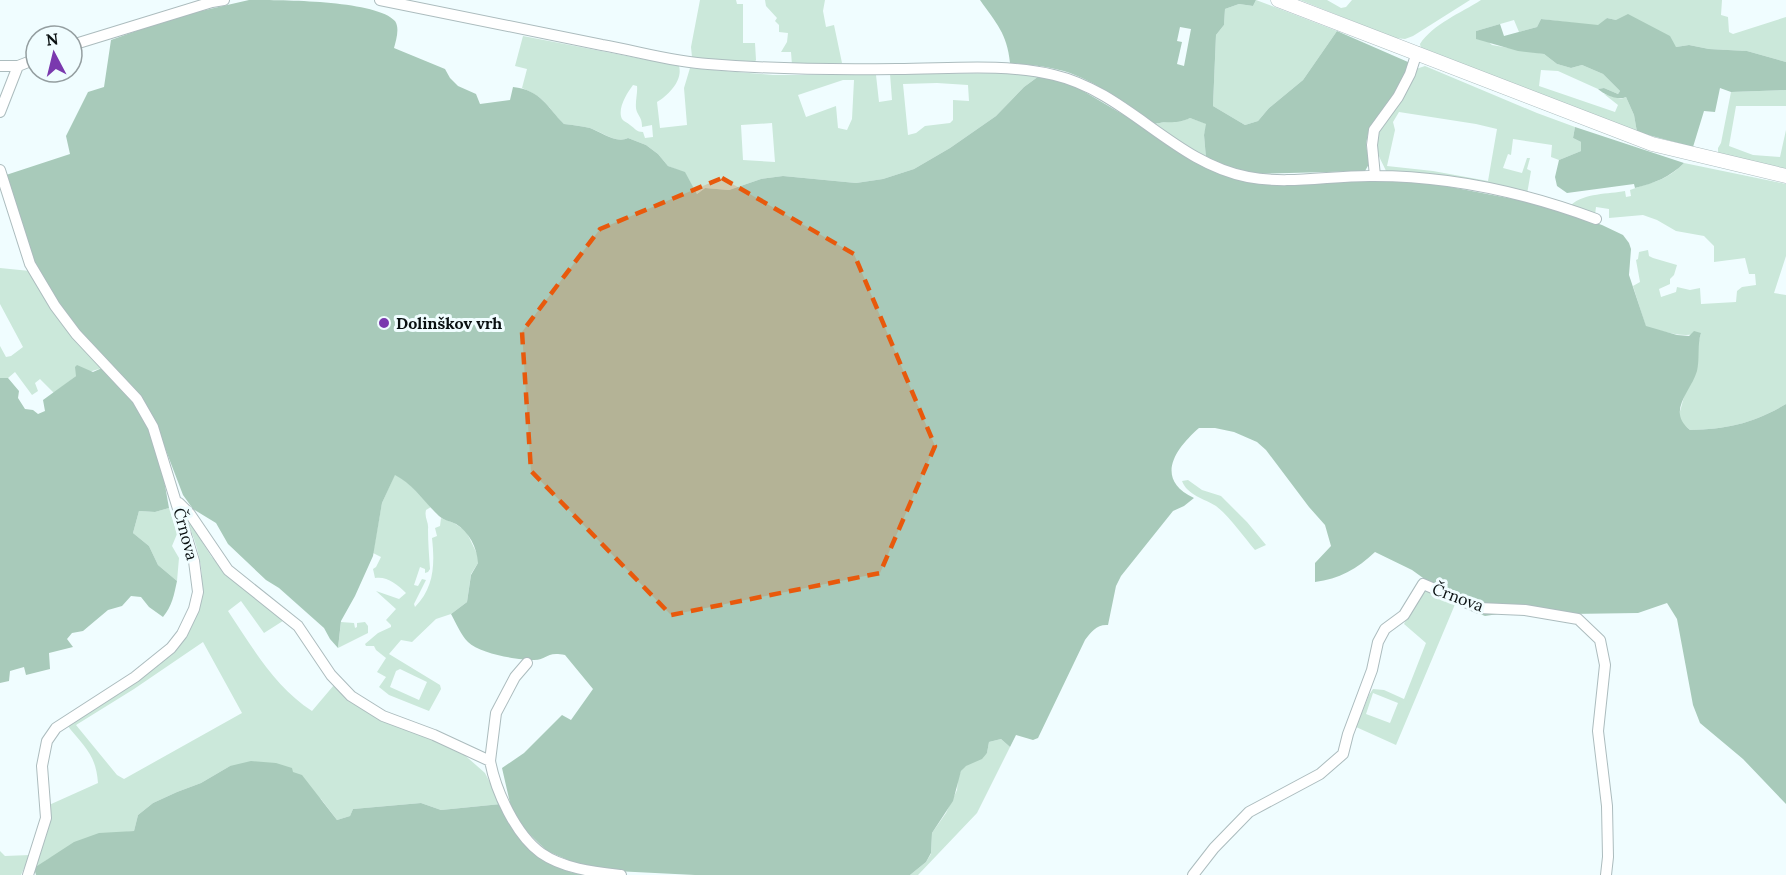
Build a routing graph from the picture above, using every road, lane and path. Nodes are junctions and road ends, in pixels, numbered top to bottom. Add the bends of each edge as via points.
1 (224, 0) edge
2 (380, 0) edge
3 (1278, 0) edge
4 (84, 41) edge
5 (1417, 52) junction
6 (24, 64) edge
7 (0, 66) edge
8 (18, 66) junction
9 (0, 112) edge
10 (0, 170) edge
11 (1375, 176) junction
12 (1786, 176) edge
13 (1596, 219) dead end
14 (177, 501) junction
15 (527, 663) dead end
16 (490, 761) junction
17 (28, 875) edge
18 (621, 875) edge
19 (1193, 875) edge
20 (1606, 875) edge

1 - 4 street
2 - 11 street via 704,64 893,69 992,67 1054,75 1083,85 1125,108 1163,137 1229,172 1251,178 1285,179
3 - 5 main road
5 - 11 street via 1398,97 1374,130
5 - 12 main road via 1652,144
6 - 8 street
7 - 8 street
8 - 9 street
10 - 14 street, Črnova via 30,264 76,334 143,408
11 - 13 street via 1456,183 1550,202
14 - 16 street via 228,570 298,626 351,696 384,716
14 - 17 street, Črnova via 194,561 198,592 194,609 171,648 135,677 56,728 47,741 42,766 46,818
15 - 16 street via 496,713
16 - 18 street via 511,818 541,853 564,864
19 - 20 street, Črnova via 1250,812 1320,774 1343,754 1378,642 1385,629 1404,615 1423,584 1479,608 1525,610 1578,620 1600,640 1605,665 1598,730 1607,806

